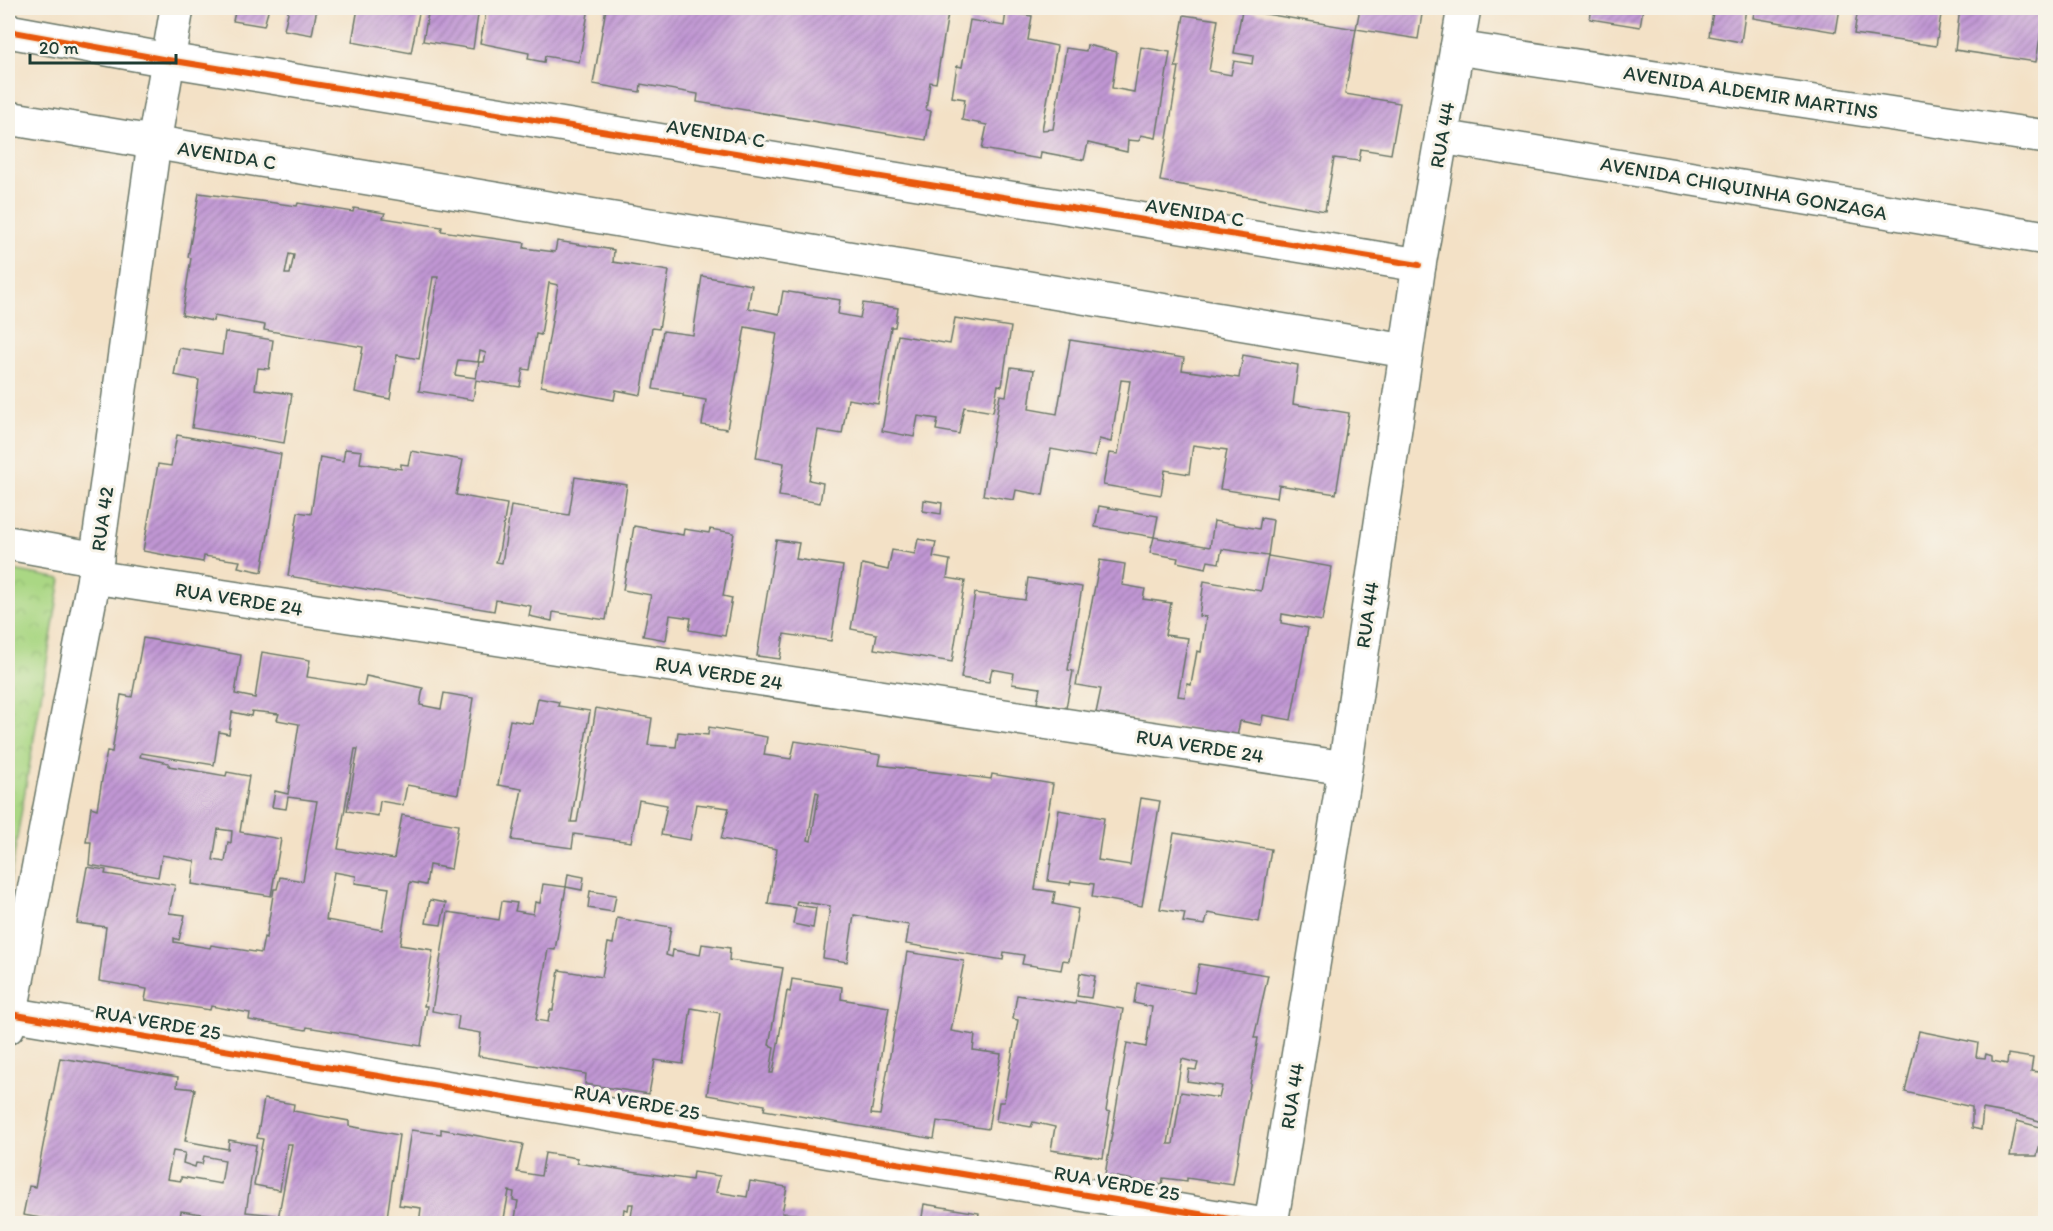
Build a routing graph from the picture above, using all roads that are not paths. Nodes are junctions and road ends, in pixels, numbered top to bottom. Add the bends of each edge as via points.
1 (177, 8) edge
2 (1464, 8) edge
3 (8, 31) edge
4 (1457, 48) junction
5 (168, 60) junction
6 (8, 118) edge
7 (1442, 137) junction
8 (2046, 137) edge
9 (154, 143) junction
10 (2046, 238) edge
11 (1419, 265) junction
12 (1406, 351) junction
13 (8, 543) edge
14 (95, 568) junction
15 (1345, 768) junction
16 (9, 1020) edge
17 (1259, 1224) edge
18 (1271, 1224) edge

1 - 5 street, RUA 42
2 - 4 street, RUA 44
3 - 5 street, AVENIDA C
4 - 7 street, RUA 44
4 - 8 street, AVENIDA ALDEMIR MARTINS
5 - 9 street, RUA 42
5 - 11 street, AVENIDA C
6 - 9 street, AVENIDA C
7 - 10 street, AVENIDA CHIQUINHA GONZAGA
7 - 11 street, RUA 44
9 - 12 street, AVENIDA C
9 - 14 street, RUA 42
11 - 12 street, RUA 44
12 - 15 street, RUA 44
13 - 14 street, RUA VERDE 24
14 - 15 street, RUA VERDE 24
14 - 16 street, RUA 42
15 - 18 street, RUA 44
16 - 17 street, RUA VERDE 25

